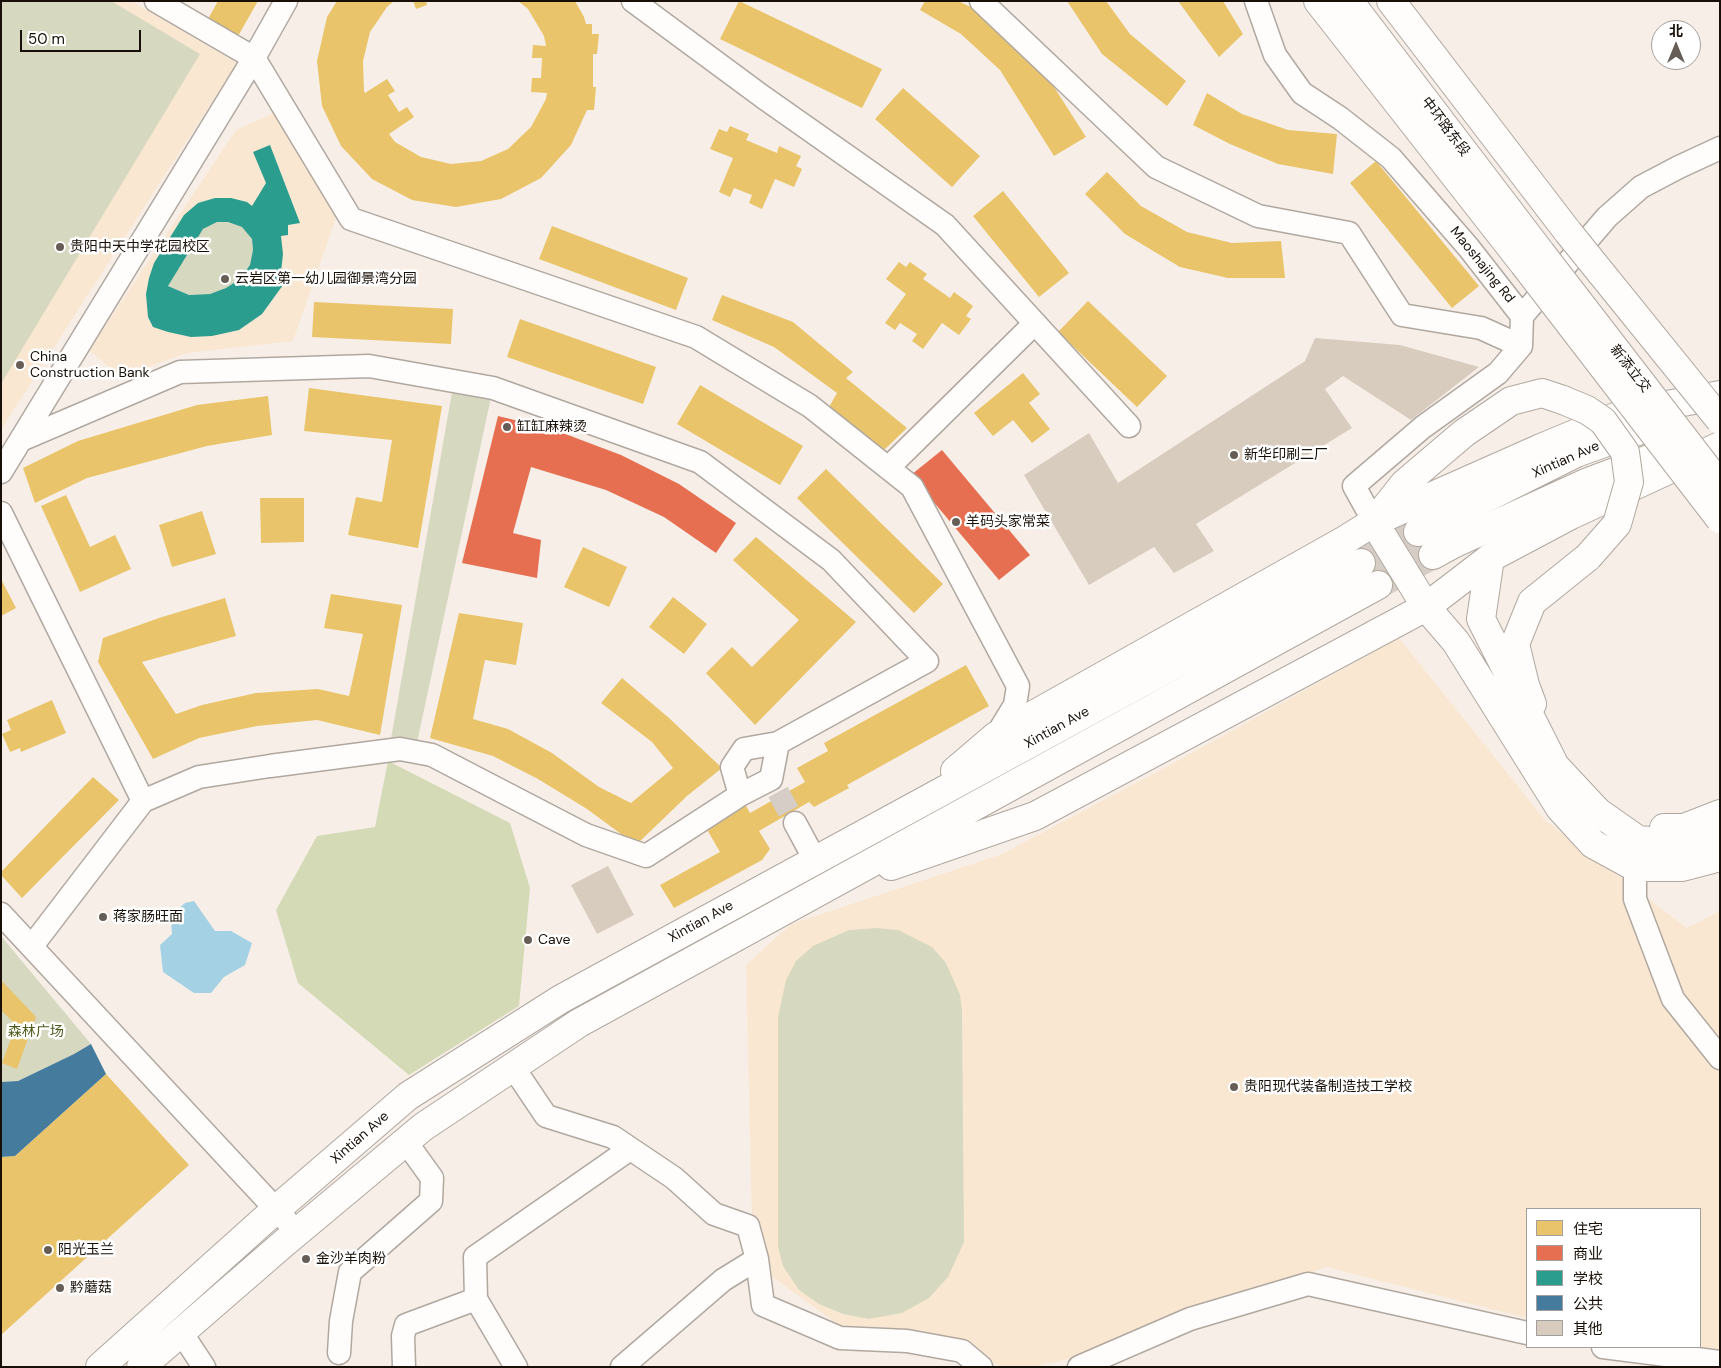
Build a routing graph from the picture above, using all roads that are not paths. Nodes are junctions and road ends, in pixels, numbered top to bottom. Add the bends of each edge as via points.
1 (156, 1) edge
2 (286, 1) edge
3 (633, 1) edge
4 (981, 1) edge
5 (1256, 1) edge
6 (1318, 1) edge
7 (1349, 1) edge
8 (1391, 1) edge
9 (254, 58) junction
10 (1720, 148) edge
11 (1533, 258) junction
12 (1522, 316) junction
13 (1035, 323) junction
14 (1520, 346) junction
15 (1720, 395) edge
16 (1720, 404) edge
17 (1720, 420) edge
18 (1129, 426) dead end
19 (1720, 435) edge
20 (21, 440) junction
21 (1720, 446) edge
22 (888, 468) junction
23 (1, 472) edge
24 (1720, 485) edge
25 (1, 513) edge
26 (1720, 519) edge
27 (1374, 522) junction
28 (1418, 532) tunnel mouth
29 (1433, 555) tunnel mouth
30 (1490, 558) junction
31 (1361, 563) tunnel mouth
32 (1378, 585) tunnel mouth
33 (1426, 606) junction
34 (996, 736) junction
35 (778, 743) junction
36 (1555, 766) junction
37 (740, 795) junction
38 (143, 801) junction
39 (914, 806) junction
40 (1720, 814) edge
41 (794, 823) tunnel mouth
42 (1622, 829) junction
43 (1720, 837) edge
44 (1720, 857) edge
45 (814, 860) junction
46 (1635, 868) junction
47 (1720, 875) edge
48 (817, 892) junction
49 (1, 914) edge
50 (32, 946) junction
51 (1720, 1058) edge
52 (513, 1067) junction
53 (406, 1142) junction
54 (630, 1149) junction
55 (276, 1210) junction
56 (297, 1232) junction
57 (757, 1259) junction
58 (476, 1299) junction
59 (181, 1332) junction
60 (1526, 1333) edge
61 (1612, 1348) edge
62 (339, 1353) dead end
63 (1720, 1362) edge
64 (100, 1367) edge
65 (141, 1367) edge
66 (204, 1367) edge
67 (404, 1367) edge
68 (516, 1367) edge
69 (622, 1367) edge
70 (981, 1367) edge
71 (1080, 1367) edge

1 - 9 street
2 - 9 street
3 - 13 street via 945,225
4 - 14 street via 1156,167 1258,216 1349,233 1402,315 1481,328
5 - 12 street, Maoshajing Rd via 1275,55 1302,94 1340,118 1391,158 1469,248
6 - 11 main road
7 - 11 main road, 中环路东段
8 - 17 main road, bridge via 1568,232
9 - 20 street
9 - 22 street via 350,219 696,337 810,406
10 - 12 street via 1641,187 1607,217
11 - 24 main road, 新添立交, bridge
11 - 26 main road, bridge
12 - 14 street, Maoshajing Rd
13 - 18 street
13 - 22 street
14 - 27 street via 1498,373 1423,427 1354,486
15 - 27 main road via 1625,413
16 - 28 main road, Xintian Ave via 1663,421 1576,454
19 - 29 main road via 1588,482
20 - 23 street
20 - 35 street via 180,372 368,366 493,388 700,462 831,560 927,661
21 - 30 main road via 1571,515
22 - 34 street via 912,487 1018,686 1015,705
25 - 38 street
27 - 33 main road
27 - 34 main road
27 - 36 main road, bridge via 1404,484 1464,433 1511,401 1542,393 1587,410 1603,421 1625,452 1629,482 1618,524 1588,557 1532,602 1516,644 1525,686
30 - 33 main road
30 - 36 main road via 1481,619
31 - 39 main road, Xintian Ave
32 - 48 main road, Xintian Ave
33 - 46 main road via 1456,642 1560,808 1593,844
33 - 48 main road via 1035,816
34 - 39 main road
35 - 37 street via 774,786
35 - 37 street via 744,749 732,767
36 - 42 main road via 1598,812
37 - 38 street via 646,856 586,834 432,754 400,749 199,777
38 - 50 street
39 - 45 main road, Xintian Ave
40 - 42 main road via 1684,828
41 - 45 street
42 - 43 main road via 1638,840 1687,844
44 - 46 main road via 1682,868
45 - 55 main road, Xintian Ave via 561,999 408,1096
46 - 47 main road via 1692,880
46 - 51 street via 1635,899 1673,999
48 - 52 main road, Xintian Ave via 579,1023
49 - 50 street
50 - 55 street
52 - 53 main road, Xintian Ave via 423,1127
52 - 54 street via 546,1116 613,1137
53 - 56 main road, Xintian Ave
53 - 62 street via 432,1178 431,1201 350,1272
54 - 57 street via 674,1178 714,1214 748,1226
54 - 58 street via 475,1257
55 - 56 street
55 - 64 main road, Xintian Ave
56 - 59 main road, Xintian Ave
57 - 69 street via 723,1280
57 - 70 street via 763,1305 840,1338 907,1341 962,1351
58 - 67 street via 406,1325
58 - 68 street
59 - 65 main road, Xintian Ave
59 - 66 street
60 - 71 street via 1308,1284 1190,1319
61 - 63 street

